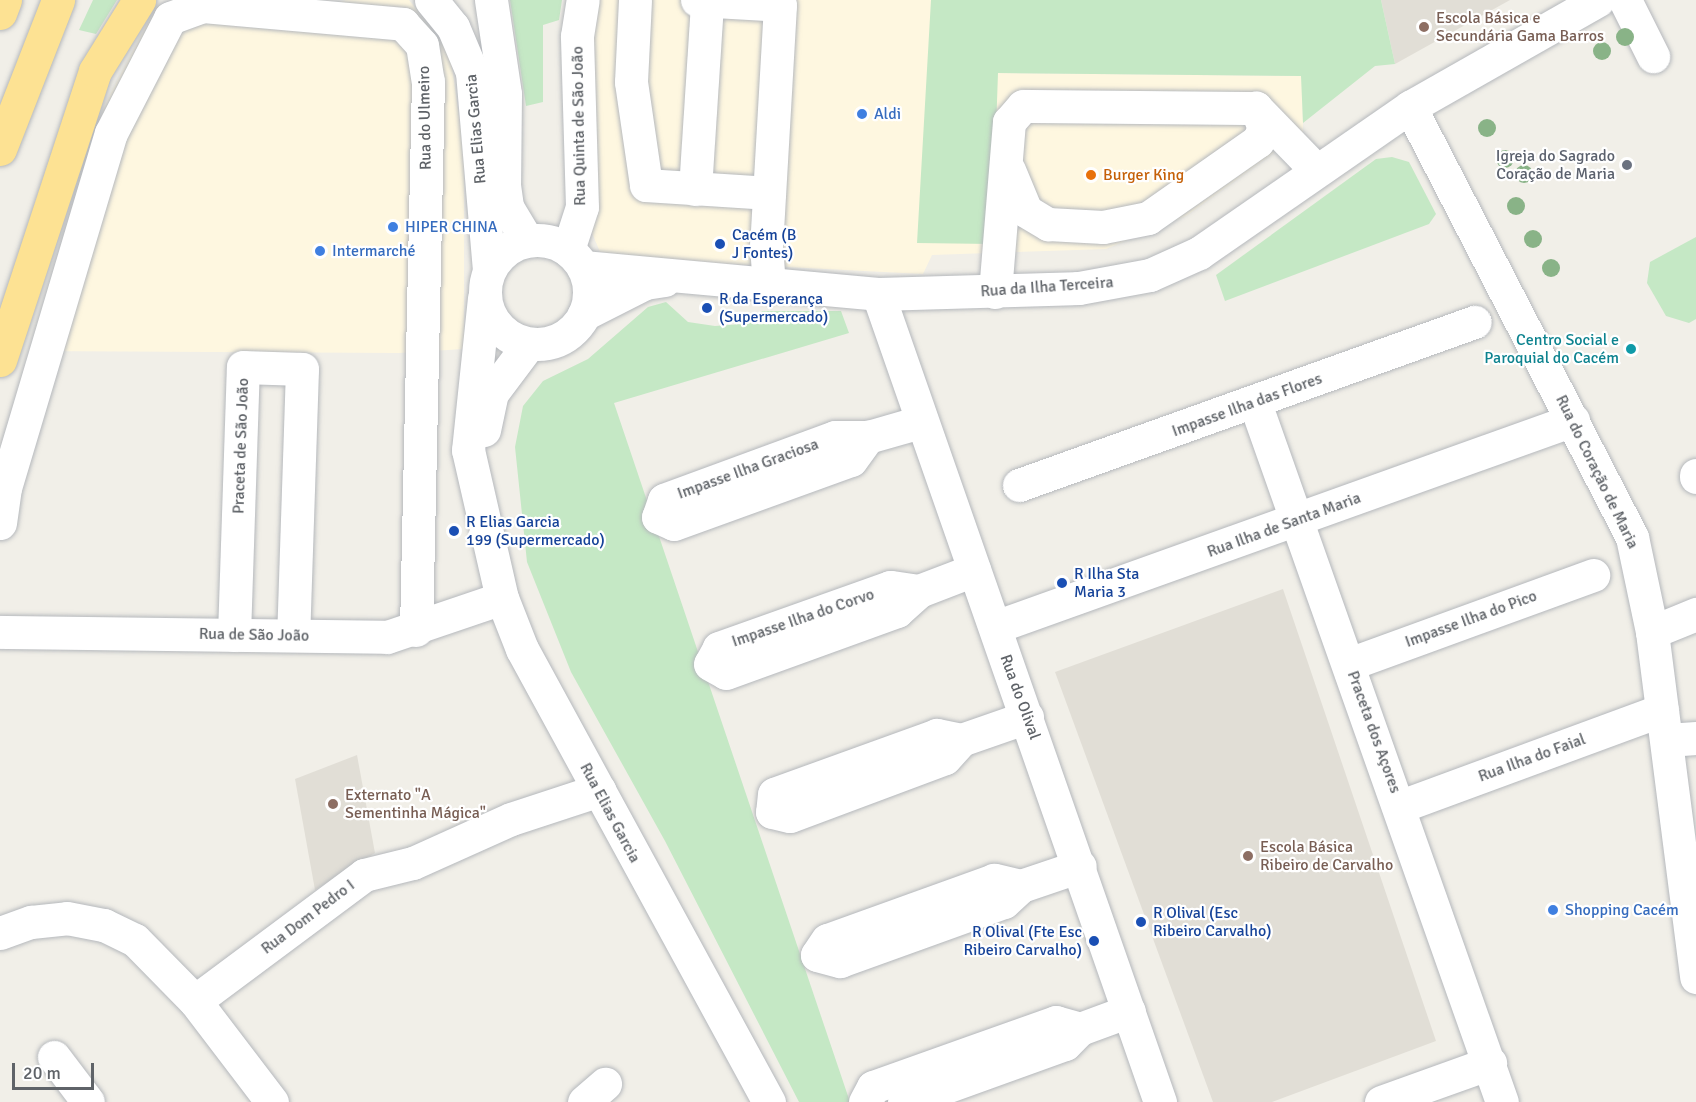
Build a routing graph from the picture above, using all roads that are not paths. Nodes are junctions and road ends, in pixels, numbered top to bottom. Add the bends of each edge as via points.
1 (5, 0) edge
2 (58, 0) edge
3 (139, 0) edge
4 (430, 0) edge
5 (491, 0) edge
6 (583, 0) edge
7 (635, 0) edge
8 (697, 0) edge
9 (1598, 0) edge
10 (1625, 0) edge
11 (707, 1) edge
12 (0, 13) edge
13 (1653, 56) dead end
14 (1410, 107) junction
15 (1256, 108) junction
16 (0, 149) edge
17 (1007, 162) junction
18 (1316, 170) junction
19 (694, 189) junction
20 (769, 193) junction
21 (527, 240) junction
22 (575, 258) junction
23 (670, 279) junction
24 (486, 284) junction
25 (769, 286) junction
26 (994, 292) junction
27 (878, 294) junction
28 (584, 314) junction
29 (1475, 322) dead end
30 (528, 345) junction
31 (0, 360) edge
32 (1255, 403) junction
33 (1573, 420) junction
34 (920, 422) junction
35 (868, 438) junction
36 (1019, 485) dead end
37 (482, 512) junction
38 (1298, 521) junction
39 (0, 523) edge
40 (974, 570) junction
41 (1593, 575) dead end
42 (919, 591) junction
43 (502, 598) junction
44 (1696, 614) edge
45 (995, 627) junction
46 (416, 630) junction
47 (0, 632) edge
48 (1652, 632) junction
49 (234, 635) junction
50 (293, 635) junction
51 (1349, 664) junction
52 (1027, 717) junction
53 (1675, 730) edge
54 (961, 740) junction
55 (599, 790) junction
56 (1401, 806) junction
57 (1080, 866) junction
58 (1021, 886) junction
59 (16, 919) edge
60 (0, 933) edge
61 (1696, 977) edge
62 (195, 1001) junction
63 (1129, 1011) junction
64 (1080, 1029) junction
65 (54, 1057) dead end
66 (1490, 1063) junction
67 (88, 1102) edge
68 (272, 1102) edge
69 (769, 1102) edge
70 (865, 1102) edge
71 (904, 1102) edge
72 (1160, 1102) edge
73 (1381, 1102) edge
74 (1502, 1102) edge

1 - 12 highway
2 - 16 highway
3 - 31 highway via 95,71
4 - 24 street, Rua Elias Garcia via 453,27 472,72
5 - 21 street, Rua Elias Garcia via 506,94 507,207
6 - 22 street, Rua Quinta de São João via 577,36 582,207
7 - 19 street via 630,82 646,185
8 - 11 street
9 - 14 street, Rua da Ilha Terceira
10 - 13 street
11 - 19 street
11 - 20 street via 780,6
14 - 18 street, Rua da Ilha Terceira
14 - 33 street, Rua do Coração de Maria
15 - 17 street via 1023,106 1009,122
15 - 17 street via 1264,128 1258,141 1148,218 1103,227 1037,219 1014,190
15 - 18 street
17 - 26 street
18 - 26 street, Rua da Ilha Terceira via 1166,271 1079,288
19 - 20 street
20 - 25 street
21 - 22 street
21 - 24 street via 511,246
22 - 23 street, Rua da Ilha Terceira
22 - 28 street via 589,292
23 - 25 street, Rua da Ilha Terceira
23 - 28 street, Rua da Ilha Terceira via 645,283
24 - 30 street via 499,328
24 - 37 street, Rua Elias Garcia via 468,450
25 - 27 street, Rua da Ilha Terceira
26 - 27 street, Rua da Ilha Terceira
27 - 34 street, Rua do Olival
28 - 30 street via 562,339
29 - 32 street, Impasse Ilha das Flores
30 - 37 street, Rua Elias Garcia via 492,393 481,442
32 - 36 street, Impasse Ilha das Flores
32 - 38 street, Praceta dos Açores
33 - 38 street, Rua Ilha de Santa Maria
33 - 48 street, Rua do Coração de Maria via 1632,537
34 - 35 street, Impasse Ilha Graciosa
34 - 40 street, Rua do Olival
35 - 35 street, Impasse Ilha Graciosa via 851,460 674,524 658,517 664,500 835,437
37 - 43 street, Rua Elias Garcia
38 - 45 street, Rua Ilha de Santa Maria
38 - 51 street, Praceta dos Açores
39 - 46 street, Rua do Ulmeiro via 5,488 111,133 170,18 202,6 403,24 422,45 428,81
40 - 42 street, Impasse Ilha do Corvo
40 - 45 street, Rua do Olival
41 - 51 street, Impasse Ilha do Pico
42 - 42 street, Impasse Ilha do Corvo via 897,611 726,673 710,664 719,648 880,591
43 - 46 street, Rua de São João
43 - 55 street, Rua Elias Garcia via 522,649
44 - 48 street
45 - 52 street, Rua do Olival
46 - 50 street, Rua de São João via 387,637
47 - 49 street, Rua de São João
48 - 53 street, Rua do Coração de Maria
49 - 50 street, Rua de São João
49 - 50 street, Praceta de São João via 243,367 302,369
51 - 56 street, Praceta dos Açores
52 - 54 street
52 - 57 street, Rua do Olival
53 - 56 street, Rua Ilha do Faial
53 - 61 street, Rua do Coração de Maria
54 - 54 street via 945,758 790,816 772,812 774,794 937,735
55 - 62 street, Rua Dom Pedro I via 511,819 413,863 364,875
55 - 69 street, Rua Elias Garcia
56 - 66 street, Praceta dos Açores
57 - 58 street
57 - 63 street, Rua do Olival
58 - 58 street via 1004,902 840,961 817,956 826,940 994,880
59 - 60 street
59 - 62 street via 67,918 104,925 135,940
62 - 68 street
63 - 64 street
63 - 72 street, Rua do Olival
64 - 70 street via 1056,1022 873,1087
64 - 71 street via 1065,1044
65 - 67 street
66 - 73 street
66 - 74 street, Praceta dos Açores

